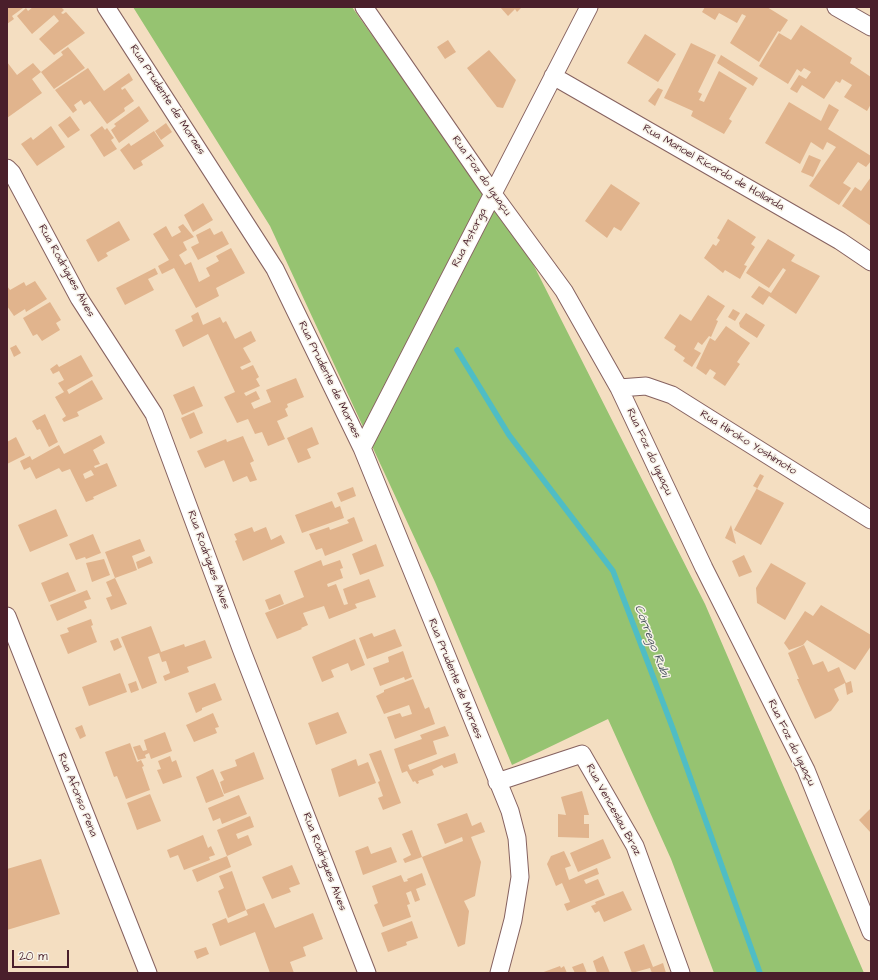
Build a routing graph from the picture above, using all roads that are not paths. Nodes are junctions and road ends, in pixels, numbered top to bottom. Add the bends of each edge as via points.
1 (106, 7) edge
2 (364, 7) edge
3 (589, 7) edge
4 (836, 7) edge
5 (871, 27) edge
6 (553, 76) junction
7 (7, 168) edge
8 (493, 194) junction
9 (871, 262) edge
10 (619, 388) junction
11 (362, 448) junction
12 (871, 520) edge
13 (7, 616) edge
14 (497, 782) junction
15 (871, 932) edge
16 (148, 973) edge
17 (367, 973) edge
18 (499, 973) edge
19 (681, 973) edge

1 - 11 street, Rua Prudente de Moraes via 275,269
2 - 8 street, Rua Foz do Iguaçu
3 - 6 street, Rua Astorga
4 - 5 street
6 - 8 street, Rua Astorga
6 - 9 street, Rua Manoel Ricardo de Hollanda via 840,241
7 - 17 street, Rua Rodrigues Alves via 79,298 154,414 242,651
8 - 10 street, Rua Foz do Iguaçu via 564,291
8 - 11 street, Rua Astorga
10 - 12 street, Rua Hiroko Yoshimoto via 646,386 672,396
10 - 15 street, Rua Foz do Iguaçu via 704,568 806,770
11 - 14 street, Rua Prudente de Moraes
13 - 16 street, Rua Afonso Pena
14 - 18 street, Rua Prudente de Moraes via 512,818 520,859 520,877 513,920
14 - 19 street, Rua Venceslau Braz via 582,754 635,846

